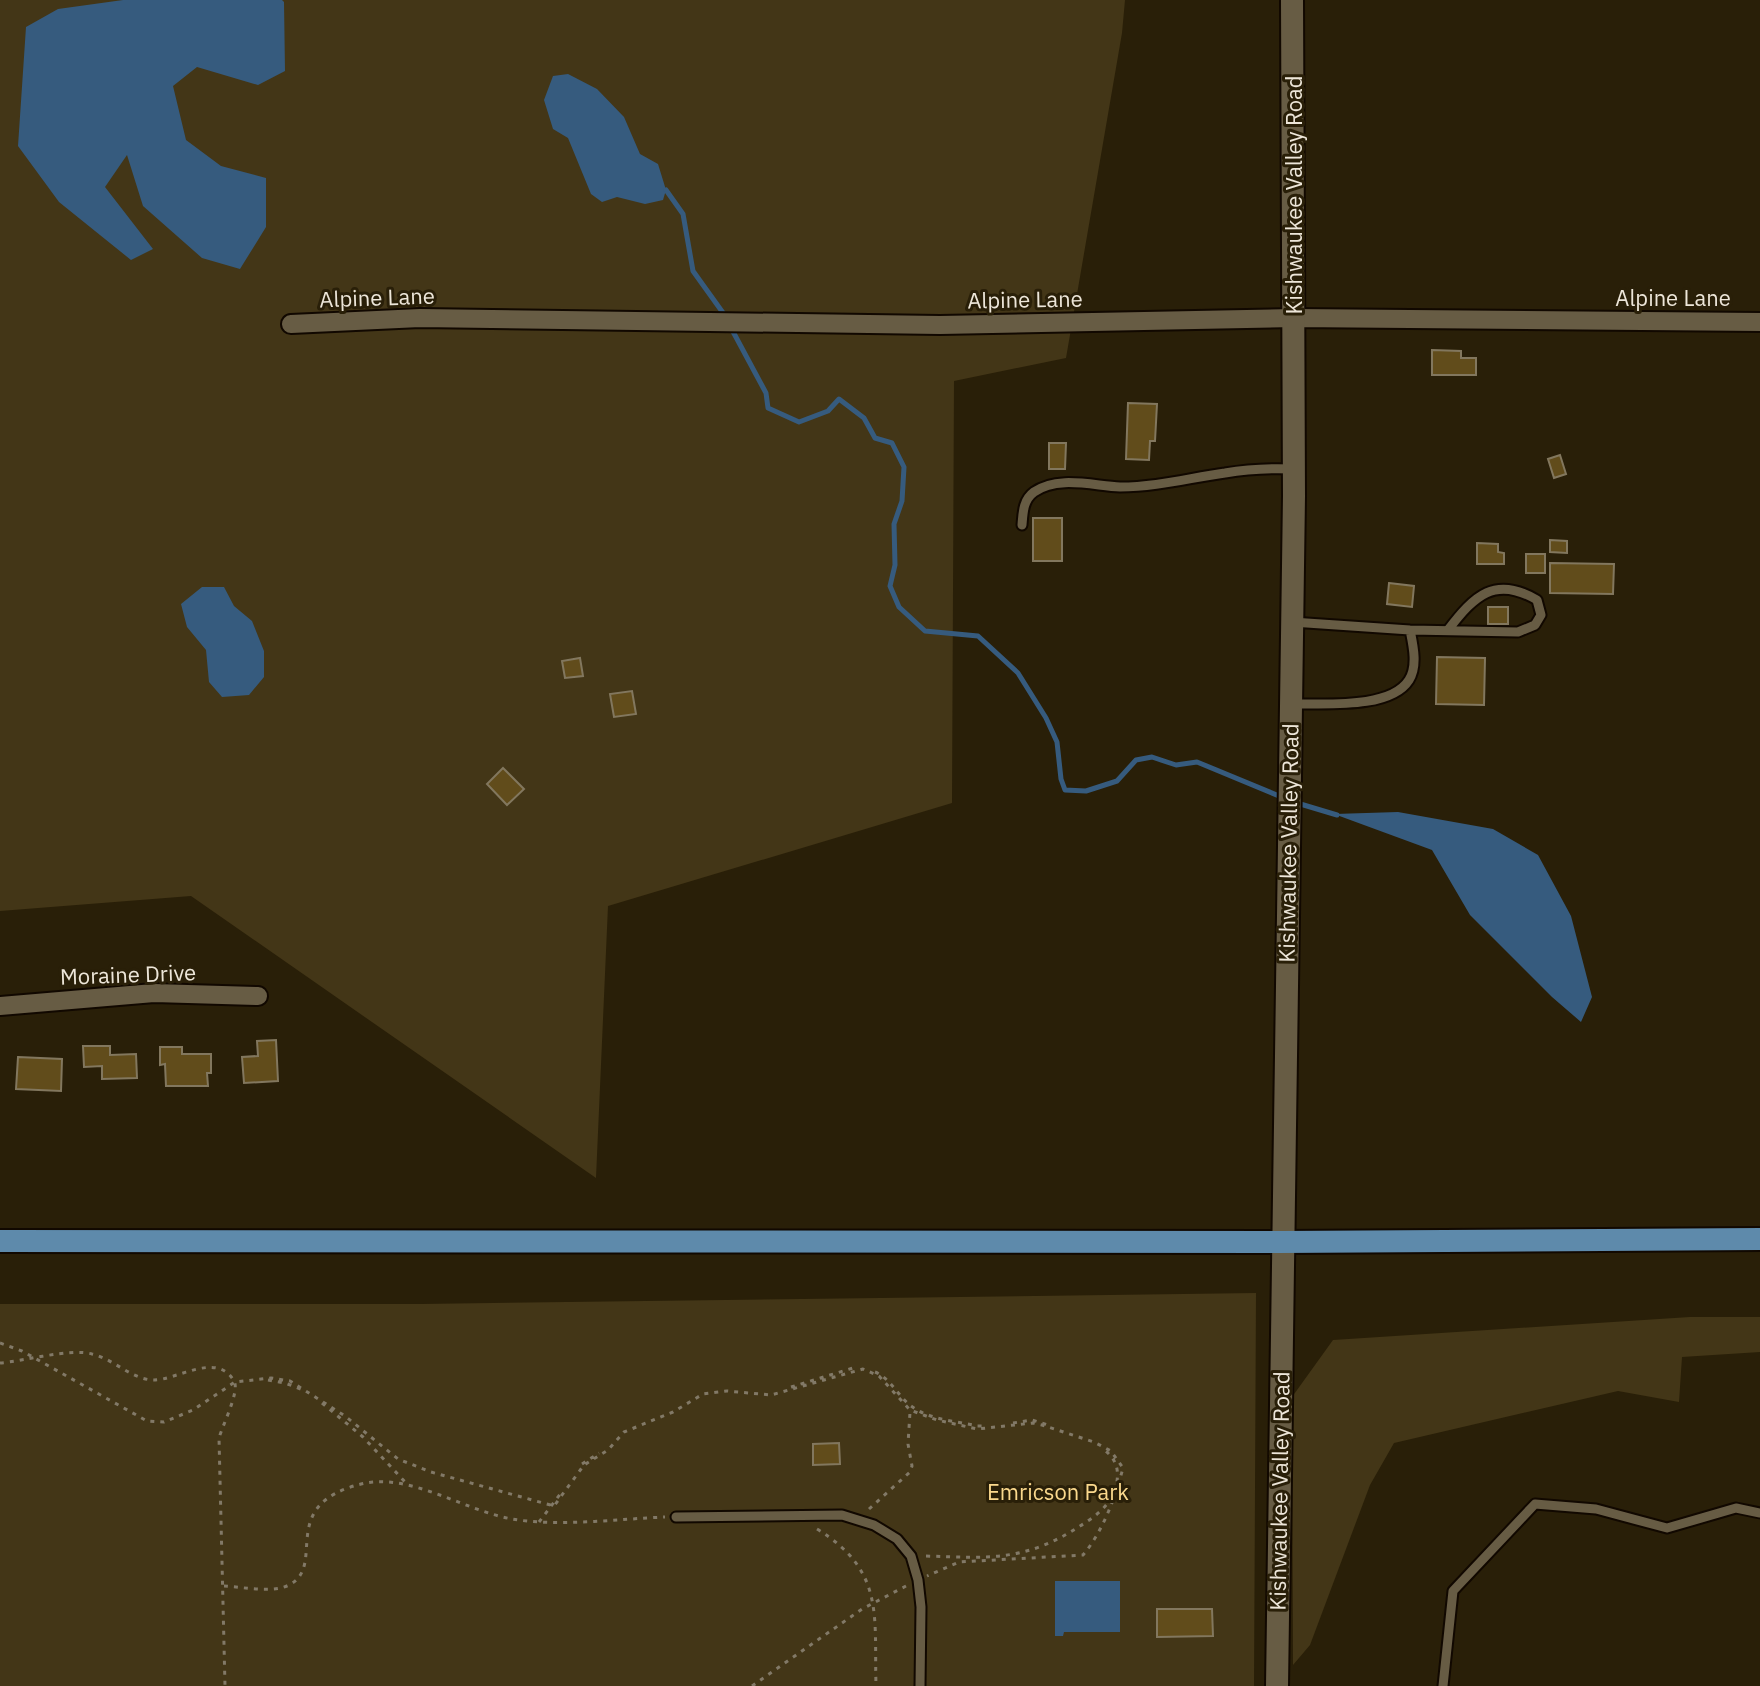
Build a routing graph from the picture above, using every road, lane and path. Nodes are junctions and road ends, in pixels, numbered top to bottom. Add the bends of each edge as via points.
1 (1292, 0) edge
2 (1294, 318) junction
3 (1760, 322) edge
4 (291, 324) dead end
5 (1294, 469) junction
6 (1022, 525) dead end
7 (1292, 622) junction
8 (1410, 630) junction
9 (1448, 630) junction
10 (1290, 704) junction
11 (258, 996) dead end
12 (0, 1006) edge
13 (1760, 1239) edge
14 (0, 1241) edge
15 (1281, 1242) junction
16 (0, 1343) edge
17 (37, 1359) junction
18 (0, 1363) edge
19 (236, 1382) junction
20 (910, 1408) junction
21 (1094, 1442) junction
22 (406, 1483) junction
23 (552, 1505) junction
24 (1760, 1513) edge
25 (796, 1515) junction
26 (676, 1517) joint
27 (858, 1520) junction
28 (539, 1522) junction
29 (911, 1556) junction
30 (918, 1580) junction
31 (224, 1586) junction
32 (873, 1603) junction
33 (225, 1686) edge
34 (752, 1686) edge
35 (876, 1686) edge
36 (920, 1686) edge
37 (1277, 1686) edge
38 (1443, 1686) edge

1 - 2 street, Kishwaukee Valley Road
2 - 3 street, Alpine Lane
2 - 4 street, Alpine Lane via 940,325 420,318
2 - 5 street, Kishwaukee Valley Road
5 - 6 lane via 1245,470 1139,487 1045,487 1032,493 1023,507
5 - 7 street, Kishwaukee Valley Road
7 - 8 lane
7 - 10 street, Kishwaukee Valley Road
8 - 9 lane
8 - 10 lane via 1414,662 1409,680 1388,698
9 - 9 lane via 1518,632 1535,625 1541,615 1537,600 1522,591 1485,592
10 - 15 street, Kishwaukee Valley Road
11 - 12 street, Moraine Drive via 154,993
13 - 15 main road
14 - 15 main road
15 - 37 street, Kishwaukee Valley Road
16 - 17 path
17 - 18 path
17 - 19 path via 90,1353 150,1380 211,1368 228,1372
17 - 19 path via 147,1421 164,1422 193,1410
19 - 22 path via 265,1379 306,1392 343,1418
19 - 23 path via 290,1381 398,1459
19 - 31 path via 219,1438
20 - 21 path via 977,1426 1042,1421
20 - 23 path via 881,1374 864,1368 770,1393 702,1392 623,1431 583,1462
20 - 27 path via 910,1472
21 - 29 path via 1119,1470 1115,1491 1097,1515 1054,1543 1009,1556
21 - 30 path via 1111,1451 1123,1468 1117,1492 1083,1555 959,1562
22 - 28 path via 472,1509
22 - 31 path via 358,1484 323,1500 307,1527 301,1574 291,1583 277,1588
23 - 28 path
24 - 38 lane via 1736,1508 1667,1528 1596,1509 1535,1504 1453,1591
25 - 26 lane
25 - 27 lane
25 - 32 path via 844,1547 869,1582
26 - 28 path
27 - 29 lane via 897,1539
29 - 30 lane
30 - 32 path
30 - 36 lane
31 - 33 path
32 - 34 path
32 - 35 path

